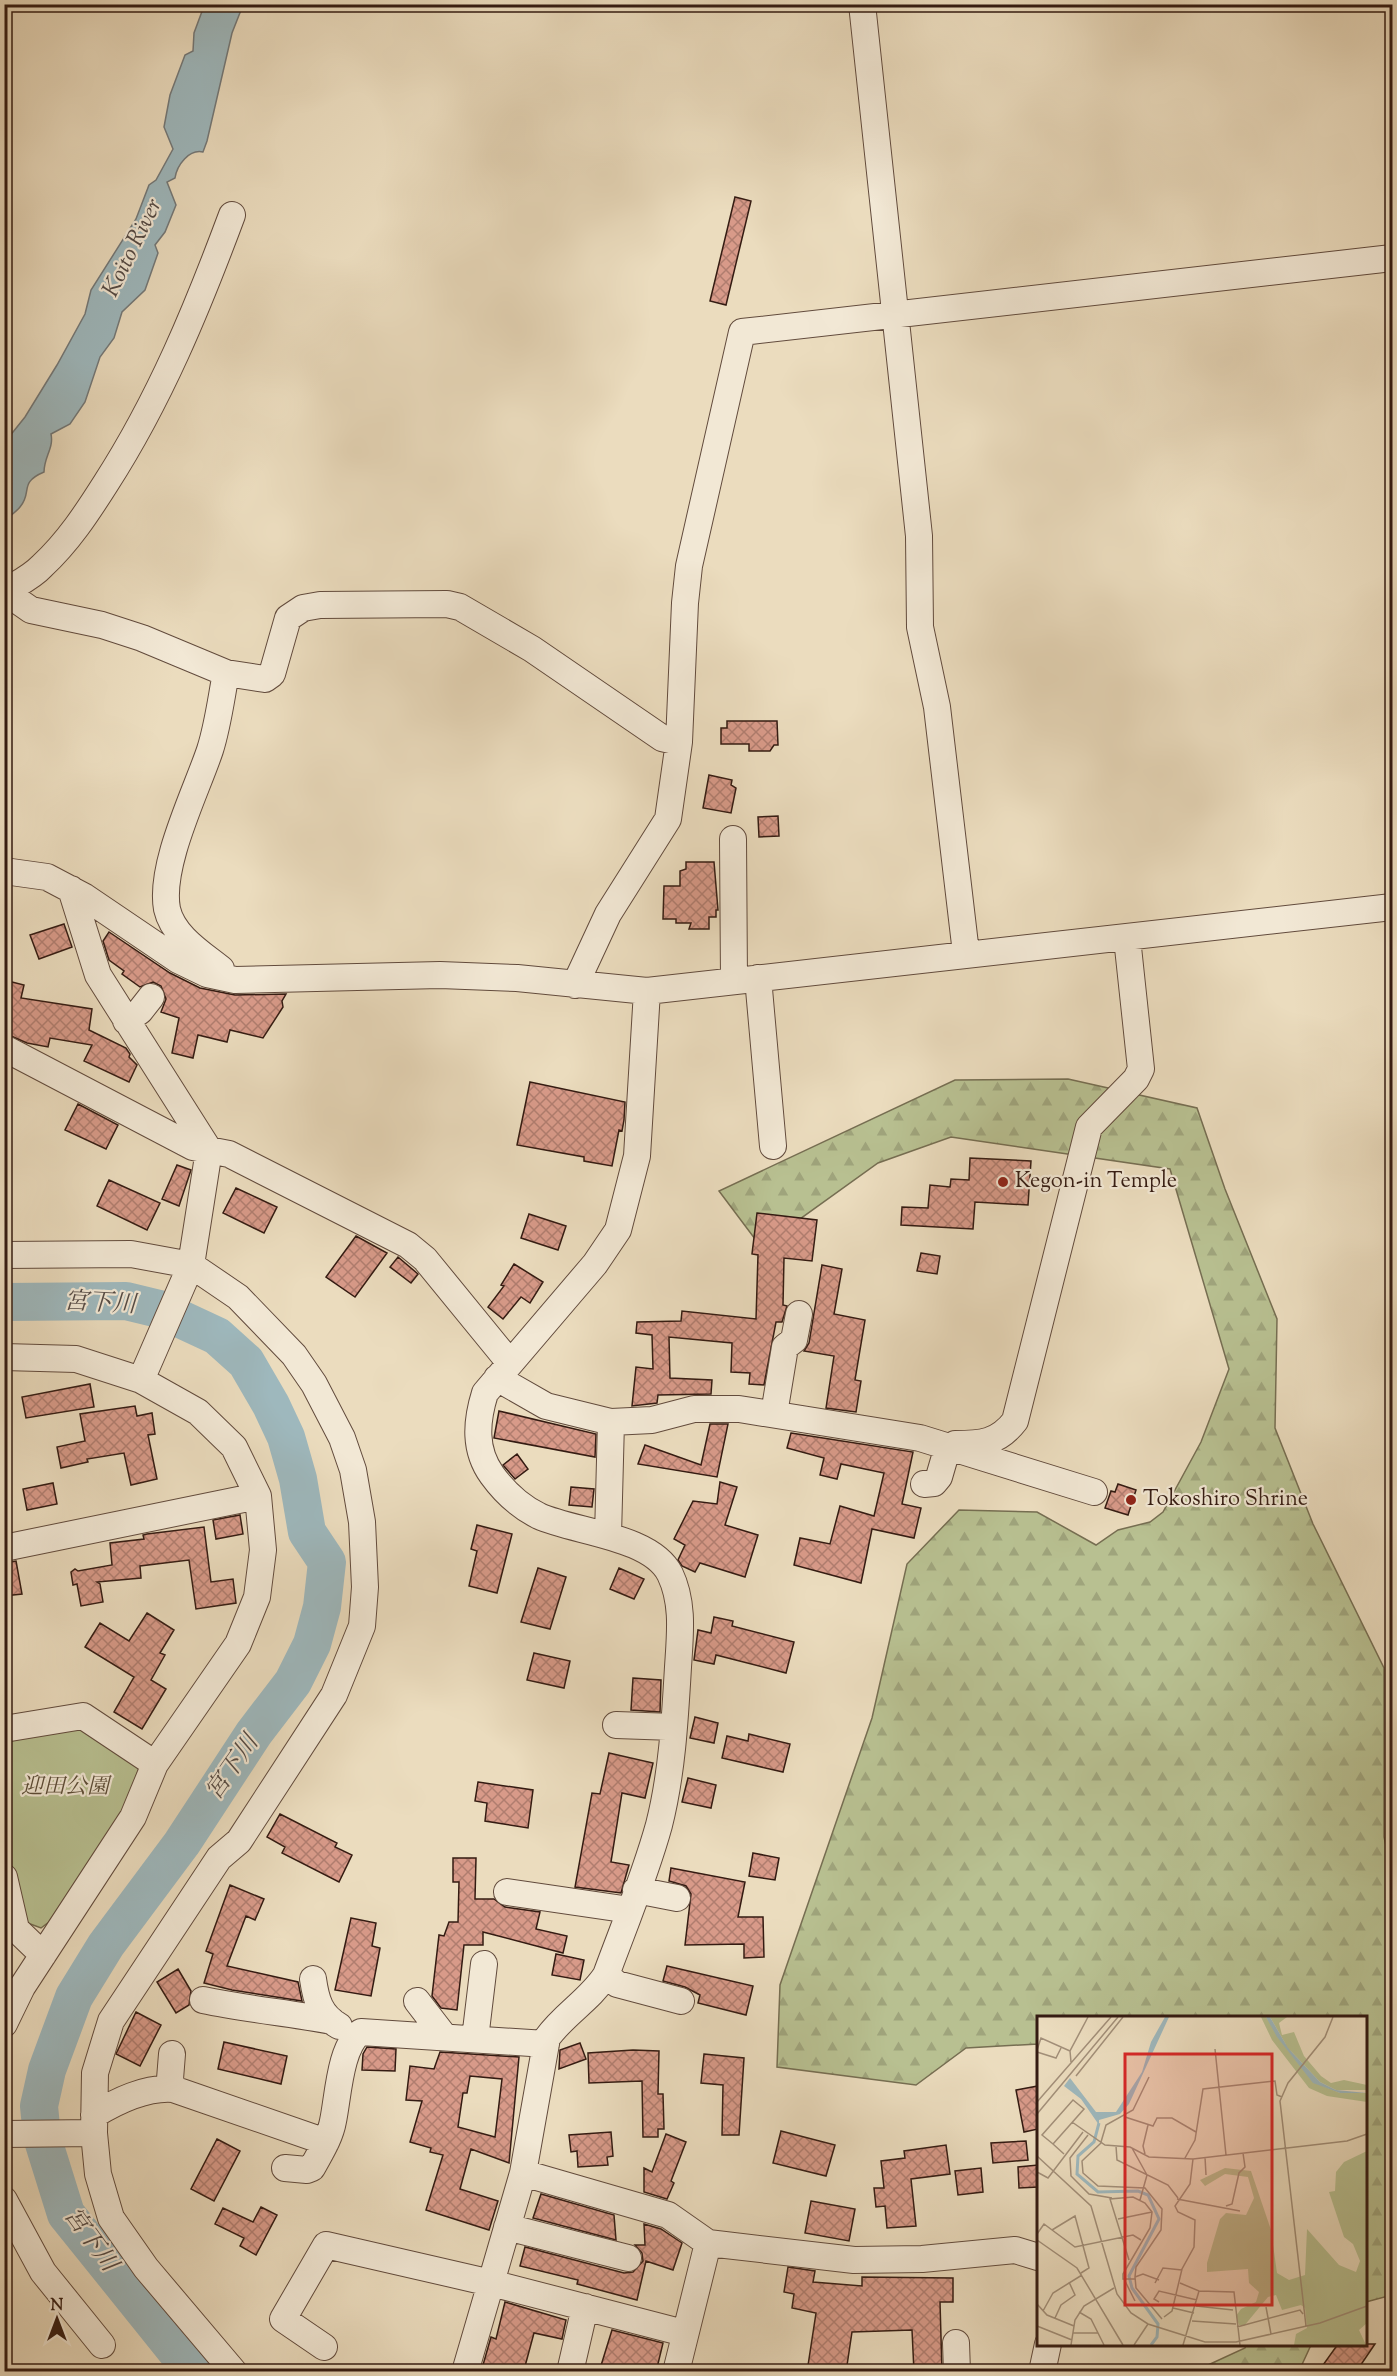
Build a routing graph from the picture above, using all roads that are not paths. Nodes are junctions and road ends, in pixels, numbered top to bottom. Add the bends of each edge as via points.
1 (862, 4) edge
2 (232, 215) dead end
3 (1392, 258) edge
4 (894, 313) junction
5 (5, 592) edge
6 (226, 673) junction
7 (679, 742) junction
8 (733, 839) dead end
9 (4, 871) edge
10 (71, 889) junction
11 (1392, 907) edge
12 (1126, 938) junction
13 (966, 953) junction
14 (235, 980) junction
15 (746, 980) junction
16 (575, 984) junction
17 (647, 992) junction
18 (151, 997) dead end
19 (126, 1021) junction
20 (4, 1048) edge
21 (773, 1146) dead end
22 (209, 1150) junction
23 (4, 1256) edge
24 (189, 1268) junction
25 (799, 1314) dead end
26 (4, 1357) edge
27 (503, 1371) junction
28 (143, 1375) junction
29 (774, 1414) junction
30 (611, 1422) junction
31 (946, 1445) junction
32 (924, 1484) dead end
33 (1094, 1492) dead end
34 (258, 1496) junction
35 (608, 1536) junction
36 (4, 1548) edge
37 (616, 1725) dead end
38 (674, 1727) junction
39 (4, 1729) edge
40 (155, 1764) junction
41 (4, 1877) edge
42 (507, 1892) dead end
43 (676, 1898) dead end
44 (633, 1900) junction
45 (43, 1955) junction
46 (484, 1964) dead end
47 (606, 1975) junction
48 (313, 1979) dead end
49 (203, 2000) dead end
50 (417, 2001) dead end
51 (681, 2001) dead end
52 (332, 2021) junction
53 (4, 2024) edge
54 (355, 2036) junction
55 (444, 2036) junction
56 (475, 2039) junction
57 (546, 2044) junction
58 (172, 2054) dead end
59 (173, 2089) junction
60 (91, 2127) junction
61 (4, 2134) edge
62 (326, 2142) junction
63 (285, 2168) dead end
64 (523, 2173) junction
65 (4, 2200) edge
66 (507, 2227) junction
67 (708, 2243) junction
68 (1037, 2257) edge
69 (628, 2258) dead end
70 (491, 2283) junction
71 (585, 2307) junction
72 (684, 2333) junction
73 (956, 2343) dead end
74 (102, 2345) dead end
75 (1048, 2346) edge
76 (324, 2347) dead end
77 (234, 2372) edge
78 (465, 2372) edge
79 (570, 2372) edge
80 (676, 2372) edge
81 (957, 2372) edge
82 (1042, 2372) edge

1 - 4 street
2 - 5 street via 164,384 119,462 75,531 41,568
3 - 4 street
4 - 7 street via 742,332 689,566
4 - 13 street via 919,536 920,627 937,707
5 - 6 street via 31,610 102,625
6 - 7 street via 265,679 272,674 288,618 303,608 447,604 472,613 532,649 662,738
6 - 14 street via 211,748 176,844 167,908 188,944
7 - 16 street via 668,819 608,914
8 - 15 street
9 - 10 street via 46,877
10 - 14 street via 177,960 207,974
10 - 19 street via 98,975
11 - 12 street
12 - 13 street
12 - 31 street via 1140,1069 1136,1079 1089,1127 1015,1421 991,1442
13 - 15 street
14 - 16 street via 440,975
15 - 17 street
15 - 21 street
16 - 17 street
17 - 27 street via 637,1156 618,1230 595,1264
18 - 19 street via 141,1011
19 - 22 street
20 - 22 street via 193,1147
22 - 24 street
22 - 27 street via 229,1154 408,1245 425,1259
23 - 24 street via 130,1254
24 - 28 street
24 - 60 street via 238,1297 294,1355 314,1383 342,1438 353,1470 362,1522 362,1626 334,1695 239,1841 219,1858 111,2021 95,2073
25 - 29 street via 794,1340 785,1347
26 - 28 street via 76,1359
27 - 30 street via 546,1406
27 - 35 street via 485,1393 480,1411 478,1441 490,1473 506,1496 540,1516
28 - 34 street via 198,1412 234,1447
29 - 30 street via 739,1408 694,1408 652,1420
29 - 31 street
30 - 35 street
31 - 32 street via 939,1477 934,1483
31 - 33 street
34 - 36 street
34 - 40 street via 263,1550 257,1598 238,1644
35 - 38 street via 646,1551 668,1570 678,1593 681,1627
37 - 38 street
38 - 44 street via 659,1825
39 - 40 street via 83,1716
40 - 45 street via 133,1817
41 - 45 street via 16,1929
42 - 44 street
43 - 44 street
44 - 47 street
45 - 53 street
46 - 56 street
47 - 51 street via 617,1984
47 - 57 street via 596,1991 556,2026
48 - 52 street via 317,2001
49 - 52 street
50 - 55 street
52 - 54 street
54 - 55 street via 361,2032
54 - 62 street via 347,2053
55 - 56 street
56 - 57 street
57 - 64 street
58 - 59 street
59 - 60 street via 158,2088 112,2104
59 - 62 street
60 - 61 street
60 - 77 street via 98,2174 111,2218 153,2276
62 - 63 street via 312,2168
64 - 66 street
64 - 67 street via 668,2215
65 - 74 street via 43,2272
66 - 69 street
66 - 70 street
67 - 68 street via 854,2260 922,2259 1015,2250
67 - 72 street
70 - 71 street
70 - 76 street via 326,2245 283,2319
70 - 78 street
71 - 72 street
71 - 79 street
72 - 80 street
73 - 81 street
75 - 82 street

